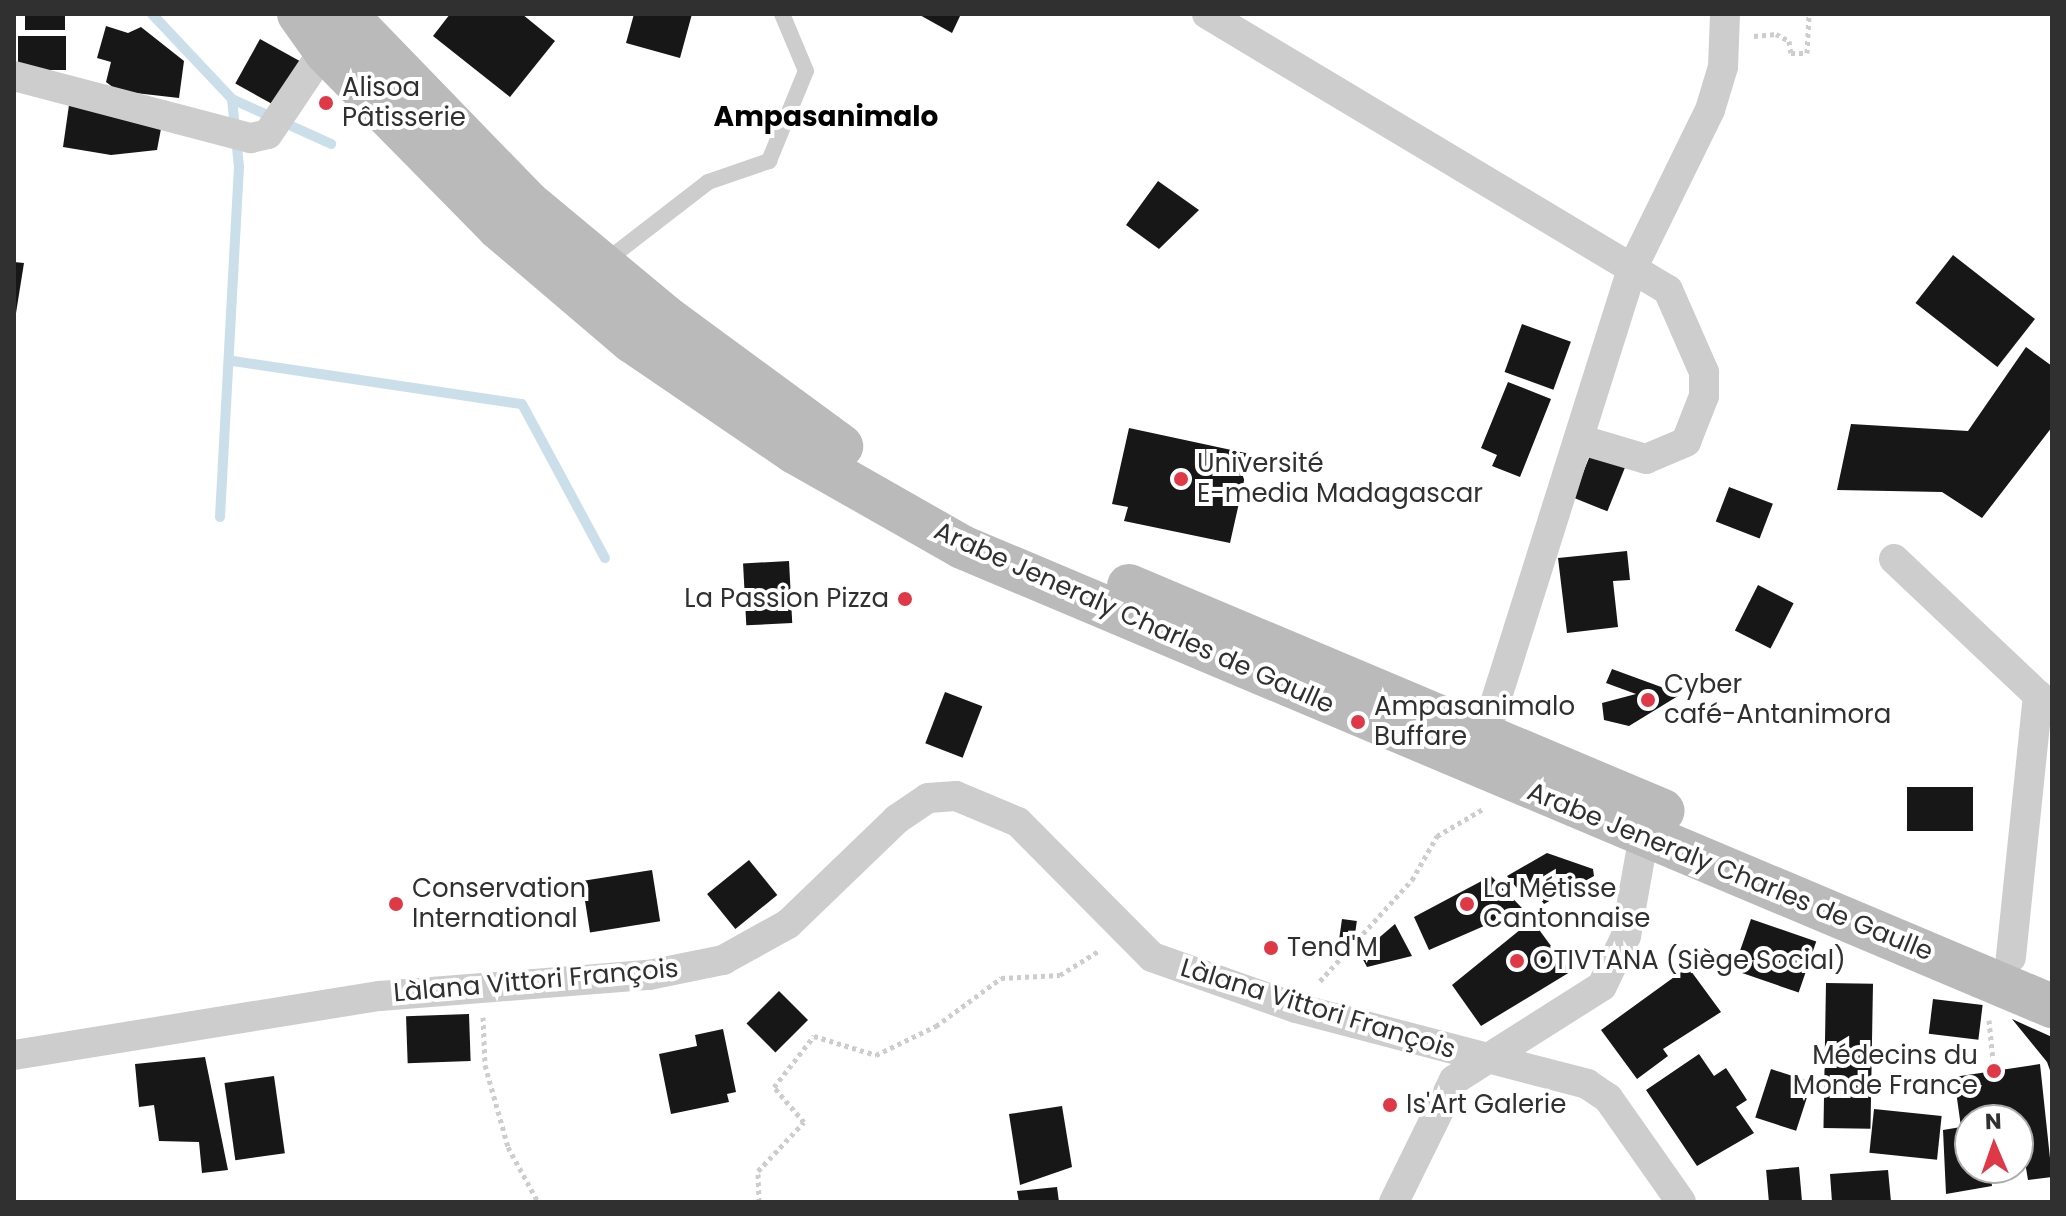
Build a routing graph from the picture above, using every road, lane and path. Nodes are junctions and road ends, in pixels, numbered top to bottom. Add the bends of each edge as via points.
1 (299, 14) edge
2 (782, 14) edge
3 (1207, 14) edge
4 (1809, 14) edge
5 (1734, 25) edge
6 (335, 32) edge
7 (14, 76) edge
8 (600, 265) junction
9 (1632, 269) junction
10 (1579, 439) junction
11 (1894, 559) dead end
12 (1488, 761) junction
13 (1644, 835) junction
14 (1124, 934) junction
15 (2009, 972) junction
16 (2052, 974) edge
17 (482, 988) junction
18 (2052, 1006) edge
19 (1296, 1008) junction
20 (14, 1055) edge
21 (1489, 1062) junction
22 (1994, 1071) dead end
23 (538, 1202) edge
24 (759, 1202) edge
25 (1394, 1202) edge
26 (1681, 1202) edge

1 - 6 street, Arabe Jeneraly Charles de Gaulle
2 - 8 lane via 806,71 769,161 708,182
3 - 9 street
4 - 5 path via 1807,53 1791,53 1789,41 1776,34
5 - 9 street via 1710,110
6 - 7 street via 286,106 249,136
6 - 8 street, Arabe Jeneraly Charles de Gaulle
6 - 12 street, Arabe Jeneraly Charles de Gaulle via 499,228 632,341 795,452 962,547
8 - 12 street, Arabe Jeneraly Charles de Gaulle via 817,433 982,523
9 - 10 street
9 - 10 street via 1668,290 1704,372 1704,396 1686,442 1668,456 1646,459
10 - 12 street
11 - 15 street via 2038,695
12 - 13 street, Arabe Jeneraly Charles de Gaulle
12 - 15 street, Arabe Jeneraly Charles de Gaulle
12 - 19 path via 1489,806 1437,836 1412,880
13 - 15 street, Arabe Jeneraly Charles de Gaulle
13 - 21 street via 1626,936 1602,986
14 - 17 street, Làlana Vittori François via 1018,822 985,803 928,798 788,924 723,960 649,975
14 - 19 street, Làlana Vittori François via 1152,957
14 - 24 path via 1060,975 1001,978 936,1026 876,1055 814,1036 774,1087 804,1122 758,1171
15 - 16 street, Arabe Jeneraly Charles de Gaulle
15 - 18 street, Arabe Jeneraly Charles de Gaulle
15 - 22 path via 1989,1017
17 - 20 street, Làlana Vittori François via 380,996
17 - 23 path via 485,1065 508,1147
19 - 21 street, Làlana Vittori François
21 - 25 street via 1454,1080
21 - 26 street, Làlana Vittori François via 1587,1084 1608,1098

